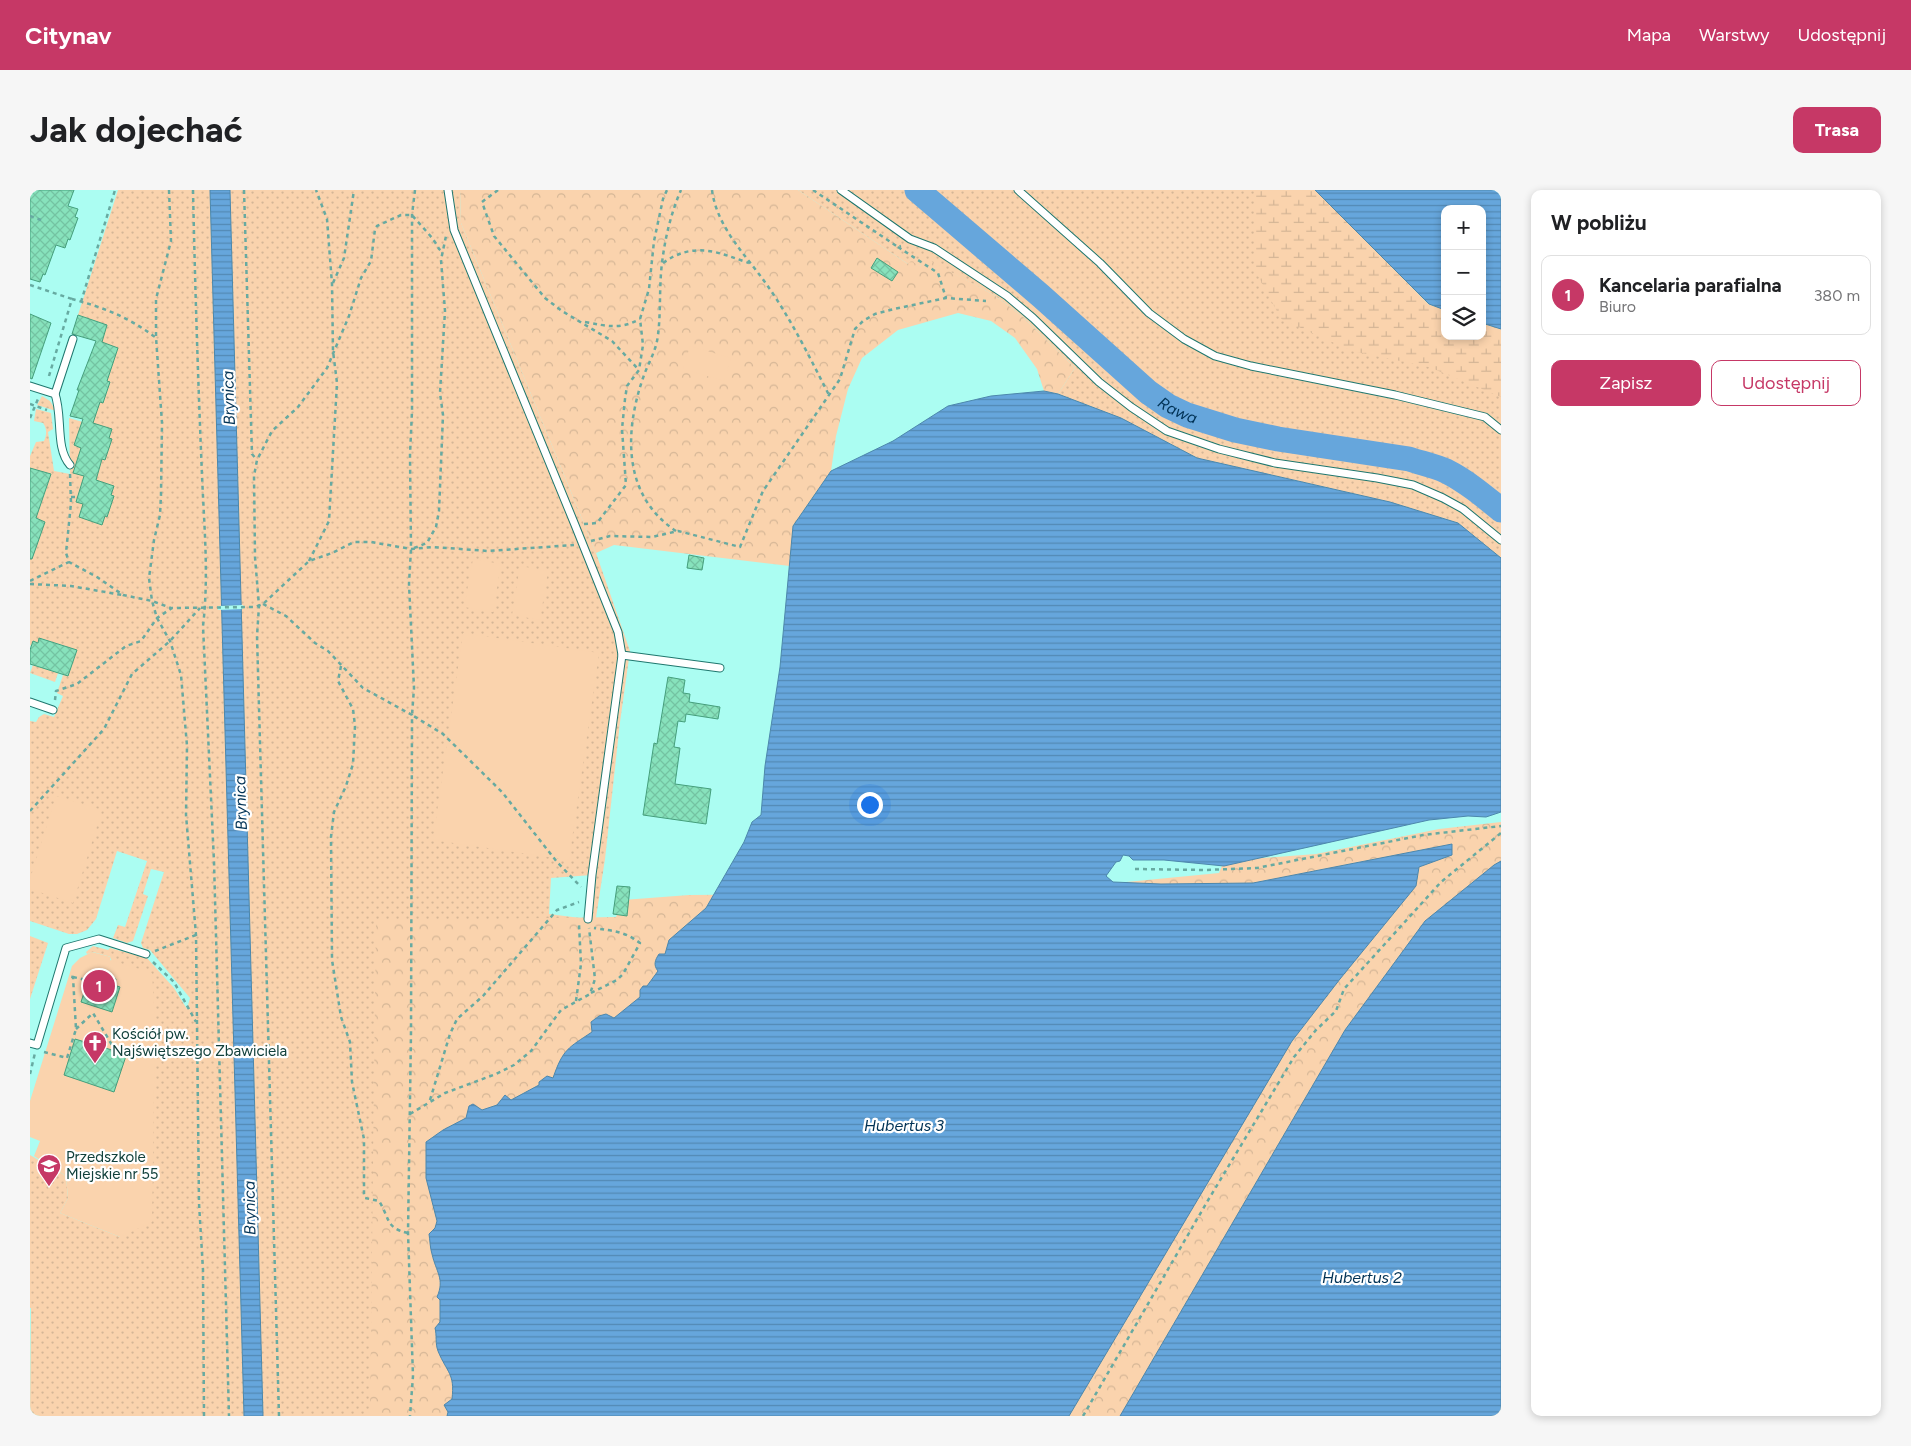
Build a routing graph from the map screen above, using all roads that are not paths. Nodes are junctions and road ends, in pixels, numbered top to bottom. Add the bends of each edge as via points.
1 (448, 190) edge
2 (841, 190) edge
3 (1018, 190) edge
4 (73, 339) dead end
5 (30, 386) edge
6 (55, 394) junction
7 (1501, 430) edge
8 (70, 465) road end
9 (1501, 540) edge
10 (622, 655) junction
11 (720, 668) dead end
12 (30, 702) edge
13 (53, 710) road end
14 (588, 919) dead end
15 (146, 954) road end
16 (34, 1046) edge

1 - 10 lane via 454,230 618,632
2 - 9 lane via 910,239 934,248 1007,296 1099,382 1167,431 1275,463 1414,485 1463,509
3 - 7 lane via 1100,263 1149,313 1184,339 1215,356 1250,366 1395,394 1485,417
4 - 6 lane
5 - 6 lane
6 - 8 lane via 59,406 61,448
10 - 11 lane
10 - 14 lane
12 - 13 lane
15 - 16 lane via 99,939 66,948

